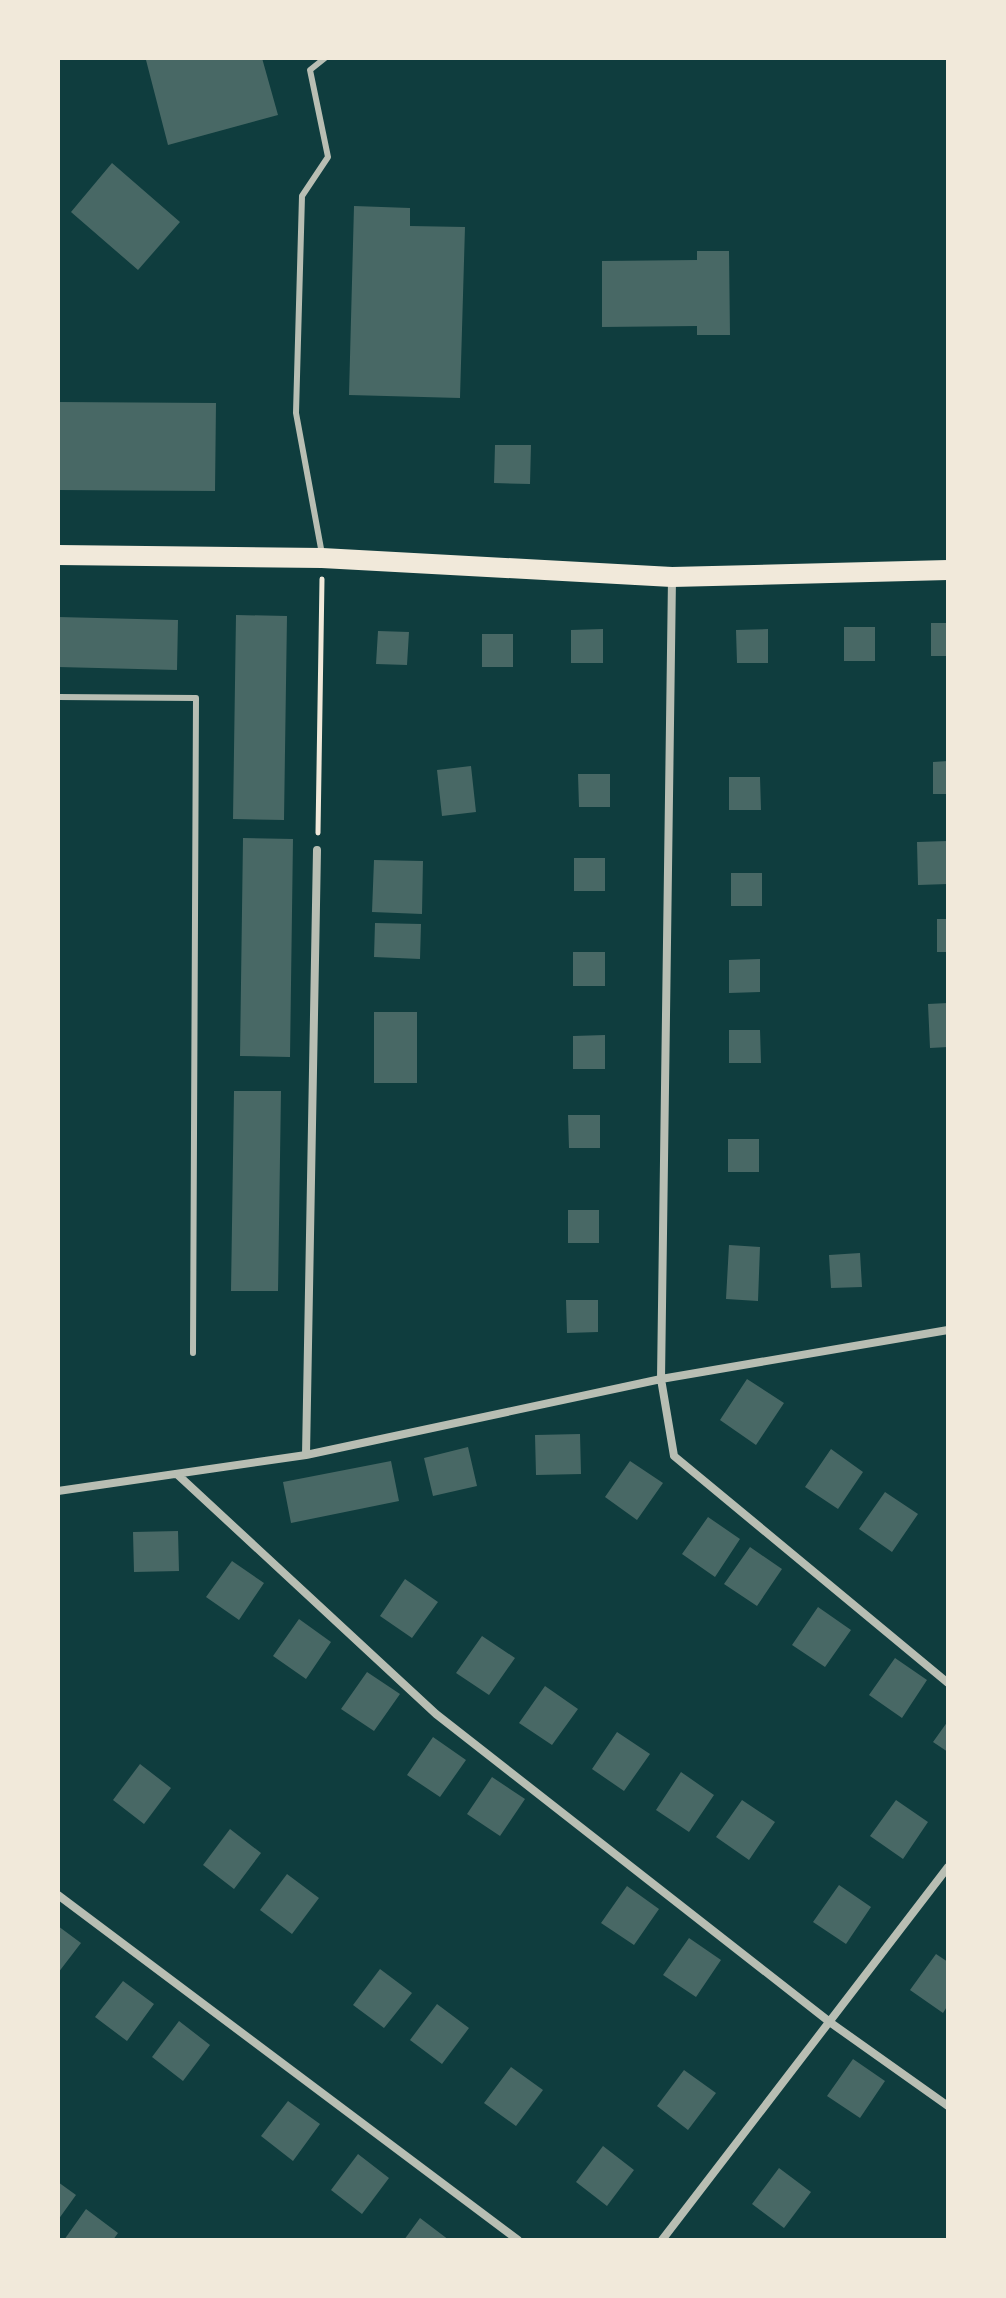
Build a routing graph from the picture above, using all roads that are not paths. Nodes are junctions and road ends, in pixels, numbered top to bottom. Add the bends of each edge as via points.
1 (325, 58) edge
2 (58, 555) edge
3 (322, 558) junction
4 (948, 570) edge
5 (672, 577) junction
6 (58, 697) edge
7 (317, 850) road end
8 (948, 1330) edge
9 (193, 1353) dead end
10 (661, 1379) junction
11 (306, 1455) junction
12 (178, 1475) junction
13 (58, 1491) edge
14 (948, 1683) edge
15 (948, 1867) edge
16 (58, 1895) edge
17 (831, 2023) junction
18 (948, 2106) edge
19 (518, 2240) edge
20 (662, 2240) edge

1 - 3 lane via 310,70 328,157 302,196 296,413
2 - 3 main road
3 - 5 main road
4 - 5 main road
5 - 10 street
6 - 9 lane via 196,698
7 - 11 street
8 - 10 street
10 - 11 street
10 - 14 street via 674,1456
11 - 12 street
12 - 13 street
12 - 17 street via 436,1714
15 - 17 street
16 - 19 street
17 - 18 street
17 - 20 street

